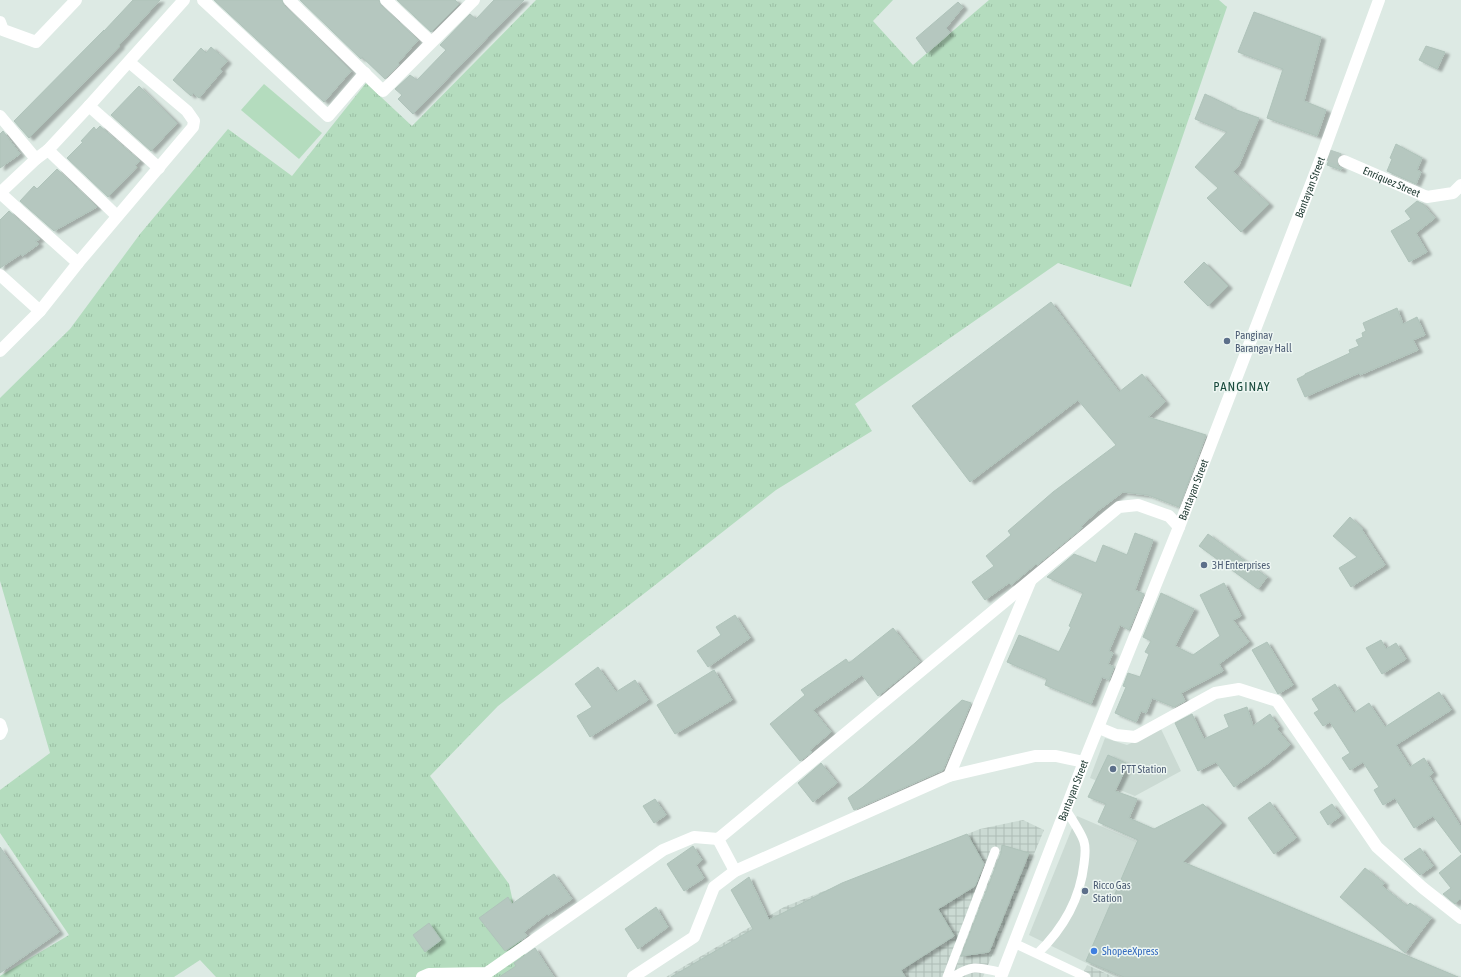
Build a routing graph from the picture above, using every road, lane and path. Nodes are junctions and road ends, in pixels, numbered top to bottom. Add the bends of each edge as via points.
1 (76, 0) edge
2 (184, 0) edge
3 (203, 0) edge
4 (289, 0) edge
5 (386, 0) edge
6 (474, 0) edge
7 (1378, 0) edge
8 (0, 22) edge
9 (431, 42) junction
10 (129, 62) junction
11 (365, 73) junction
12 (90, 106) junction
13 (0, 116) edge
14 (48, 150) junction
15 (36, 159) junction
16 (1344, 161) tunnel mouth
17 (159, 168) junction
18 (1461, 185) edge
19 (0, 193) edge
20 (117, 216) junction
21 (78, 263) junction
22 (0, 275) edge
23 (40, 312) junction
24 (0, 351) edge
25 (1179, 527) junction
26 (1031, 579) junction
27 (0, 724) edge
28 (1099, 728) junction
29 (0, 734) edge
30 (1084, 762) junction
31 (949, 776) junction
32 (1066, 810) junction
33 (718, 839) junction
34 (995, 851) dead end
35 (735, 871) junction
36 (1461, 918) edge
37 (1014, 943) junction
38 (1037, 954) junction
39 (1002, 975) edge
40 (422, 977) edge
41 (633, 977) edge
42 (947, 977) edge
43 (953, 977) edge
44 (1086, 977) edge

1 - 8 street via 36,42 3,30
2 - 10 street
3 - 11 street via 328,116
4 - 11 street
5 - 9 street
6 - 9 street
7 - 25 street, Bantayan Street via 1326,154
9 - 11 street via 383,91
10 - 12 street
10 - 17 street via 187,111 194,121 193,127
12 - 14 street
12 - 17 street
13 - 15 street
14 - 15 street
14 - 20 street
15 - 19 street
16 - 18 street, Enriquez Street via 1427,197 1453,193
17 - 20 street
19 - 21 street
20 - 21 street
21 - 23 street
22 - 23 street
23 - 24 street
25 - 26 street via 1169,516 1138,505 1119,507
25 - 28 street, Bantayan Street
26 - 31 street
26 - 33 street
27 - 29 street
28 - 30 street, Bantayan Street
28 - 36 street via 1116,736 1135,737 1215,693 1239,689 1277,701 1378,847
30 - 31 street via 1056,756 1035,756
30 - 32 street, Bantayan Street
31 - 35 street
32 - 37 street, Bantayan Street
32 - 38 lane via 1084,842 1083,873 1075,903 1068,917 1059,931
33 - 35 street
33 - 40 street via 694,837 663,850 487,973 428,974
34 - 42 lane
35 - 41 street via 714,887 694,937
37 - 38 lane
37 - 39 street, Bantayan Street
38 - 44 lane
39 - 43 lane via 978,967 965,969

